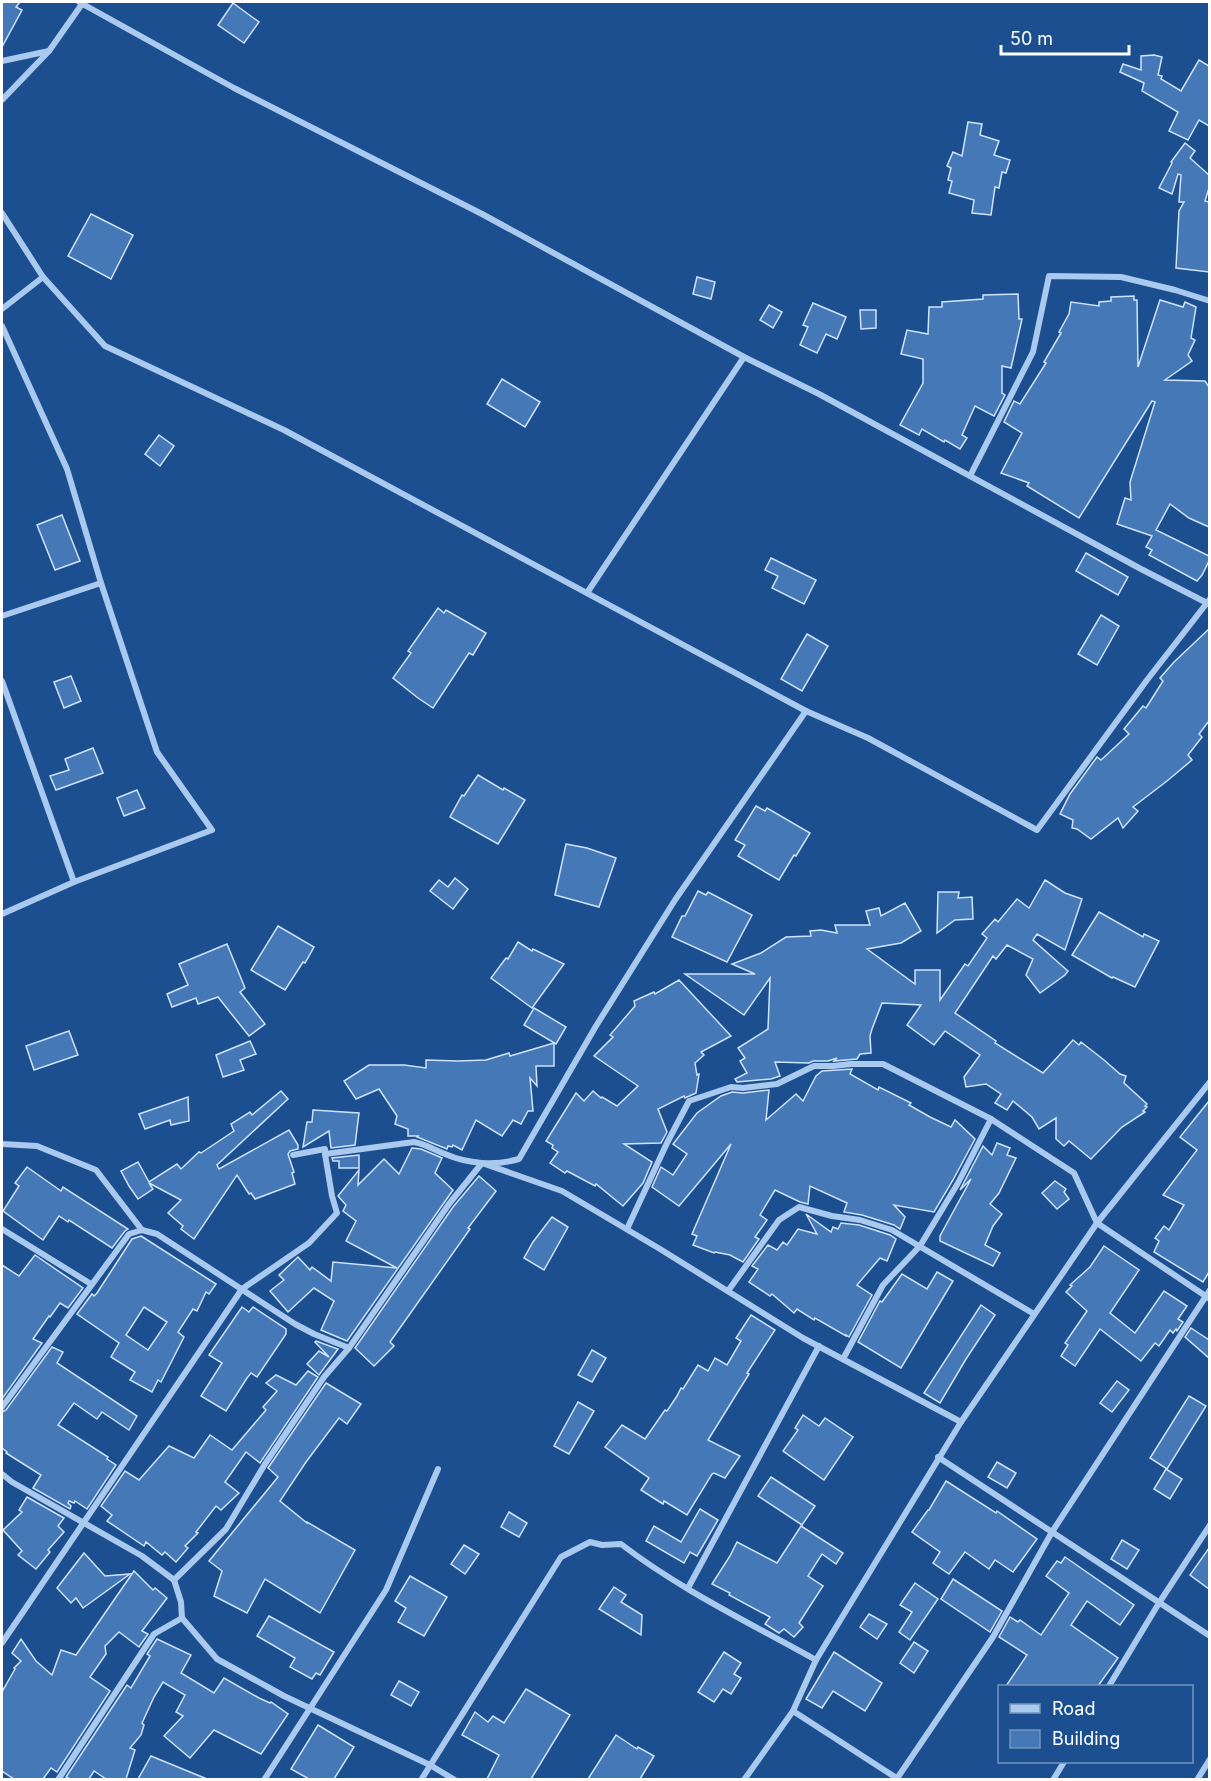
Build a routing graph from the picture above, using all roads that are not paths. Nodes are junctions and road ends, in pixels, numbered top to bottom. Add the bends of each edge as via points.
1 (80, 3) edge
2 (49, 51) junction
3 (2, 61) edge
4 (2, 100) edge
5 (2, 213) edge
6 (43, 277) junction
7 (1209, 301) edge
8 (2, 309) edge
9 (2, 326) edge
10 (744, 357) junction
11 (970, 476) junction
12 (101, 583) junction
13 (587, 593) junction
14 (1208, 602) edge
15 (2, 616) edge
16 (2, 681) edge
17 (806, 711) junction
18 (74, 882) junction
19 (2, 914) edge
20 (1209, 1082) edge
21 (991, 1119) junction
22 (2, 1144) edge
23 (325, 1154) junction
24 (293, 1155) dead end
25 (482, 1163) junction
26 (1097, 1223) junction
27 (2, 1229) edge
28 (627, 1229) junction
29 (142, 1230) junction
30 (920, 1246) junction
31 (91, 1284) junction
32 (242, 1289) junction
33 (728, 1291) junction
34 (1208, 1295) edge
35 (1034, 1314) junction
36 (819, 1347) junction
37 (349, 1348) junction
38 (843, 1359) junction
39 (2, 1407) edge
40 (961, 1422) junction
41 (939, 1457) junction
42 (438, 1468) dead end
43 (2, 1474) edge
44 (83, 1523) junction
45 (1209, 1525) edge
46 (1053, 1532) junction
47 (174, 1580) junction
48 (688, 1588) junction
49 (1159, 1603) junction
50 (182, 1618) junction
51 (1209, 1636) edge
52 (2, 1643) edge
53 (816, 1660) junction
54 (1110, 1685) edge
55 (310, 1709) junction
56 (793, 1711) junction
57 (1209, 1759) edge
58 (1063, 1763) edge
59 (430, 1765) junction
60 (58, 1779) edge
61 (264, 1779) edge
62 (421, 1779) edge
63 (455, 1779) edge
64 (744, 1779) edge
65 (897, 1779) edge
66 (1053, 1779) edge
67 (1197, 1779) edge

1 - 2 street
1 - 10 street
2 - 3 street
2 - 4 street
5 - 6 street
6 - 8 street
6 - 13 street via 105,346 284,430
7 - 11 street via 1120,277 1049,276 1033,352
9 - 12 street via 67,469
10 - 11 street via 819,393
10 - 13 street
11 - 14 street via 1141,570
12 - 15 street
12 - 18 street via 157,752 212,830
13 - 17 street
14 - 17 street via 1037,830 868,738
16 - 18 street
17 - 25 street via 675,900 519,1159
18 - 19 street
20 - 26 street
21 - 26 street via 1074,1173
21 - 28 street via 883,1064 814,1066 777,1084 731,1087 689,1101
21 - 30 street
22 - 29 street via 38,1146 96,1170
23 - 24 street via 325,1149
23 - 25 street via 414,1142 427,1144 445,1155
23 - 32 street via 337,1213 309,1243
25 - 28 street via 562,1191
25 - 37 street via 448,1204
26 - 34 street
26 - 35 street
27 - 31 street
28 - 33 street
29 - 31 street via 129,1234
29 - 32 street via 157,1234
30 - 33 street via 892,1230 799,1207 779,1220
30 - 35 street
30 - 38 street via 883,1285
31 - 39 street
32 - 37 street via 295,1324
32 - 44 street
33 - 36 street
34 - 46 street
35 - 40 street
36 - 38 street
36 - 48 street
37 - 47 street via 324,1377 226,1529
38 - 40 street
40 - 41 street
41 - 46 street
41 - 53 street
42 - 55 street via 386,1590
43 - 44 street
44 - 47 street via 142,1556
44 - 52 street
45 - 49 street
46 - 49 street
46 - 65 street via 993,1637
47 - 50 street
48 - 53 street
48 - 59 street via 621,1544 591,1542 561,1557
49 - 51 street
49 - 54 street
50 - 55 street via 217,1659
50 - 60 street via 154,1634
53 - 56 street
55 - 59 street
55 - 61 street
56 - 64 street
56 - 65 street
57 - 67 street
58 - 66 street
59 - 62 street
59 - 63 street

